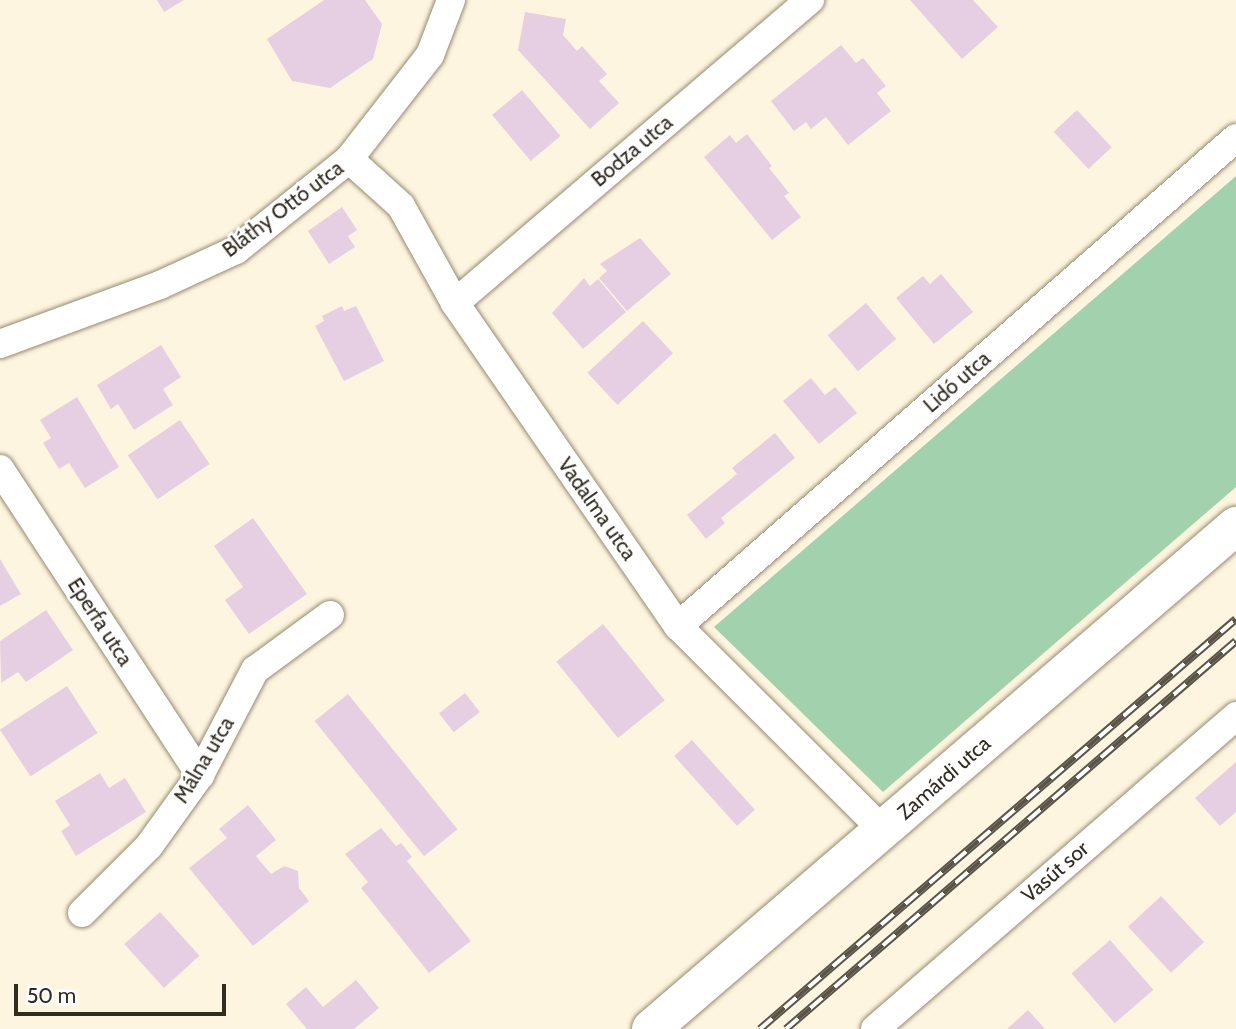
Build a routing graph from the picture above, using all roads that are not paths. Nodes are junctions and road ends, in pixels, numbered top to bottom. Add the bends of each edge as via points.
1 (451, 0) edge
2 (810, 0) edge
3 (1236, 138) edge
4 (349, 159) junction
5 (455, 303) junction
6 (0, 344) edge
7 (0, 469) edge
8 (1236, 526) edge
9 (330, 615) dead end
10 (678, 626) junction
11 (1236, 716) edge
12 (200, 775) junction
13 (883, 830) junction
14 (82, 913) dead end
15 (651, 1029) edge
16 (875, 1029) edge

1 - 4 street, Bláthy Ottó utca via 430,55
2 - 5 street, Bodza utca
3 - 10 street, Lidó utca
4 - 5 street, Vadalma utca via 401,206
4 - 6 street, Bláthy Ottó utca via 236,250 160,285
5 - 10 street, Vadalma utca
7 - 12 street, Eperfa utca
8 - 13 main road, Zamárdi utca
9 - 12 street, Málna utca via 255,670
10 - 13 street, Vadalma utca
11 - 16 street, Vasút sor
12 - 14 street, Málna utca via 149,846
13 - 15 main road, Zamárdi utca

